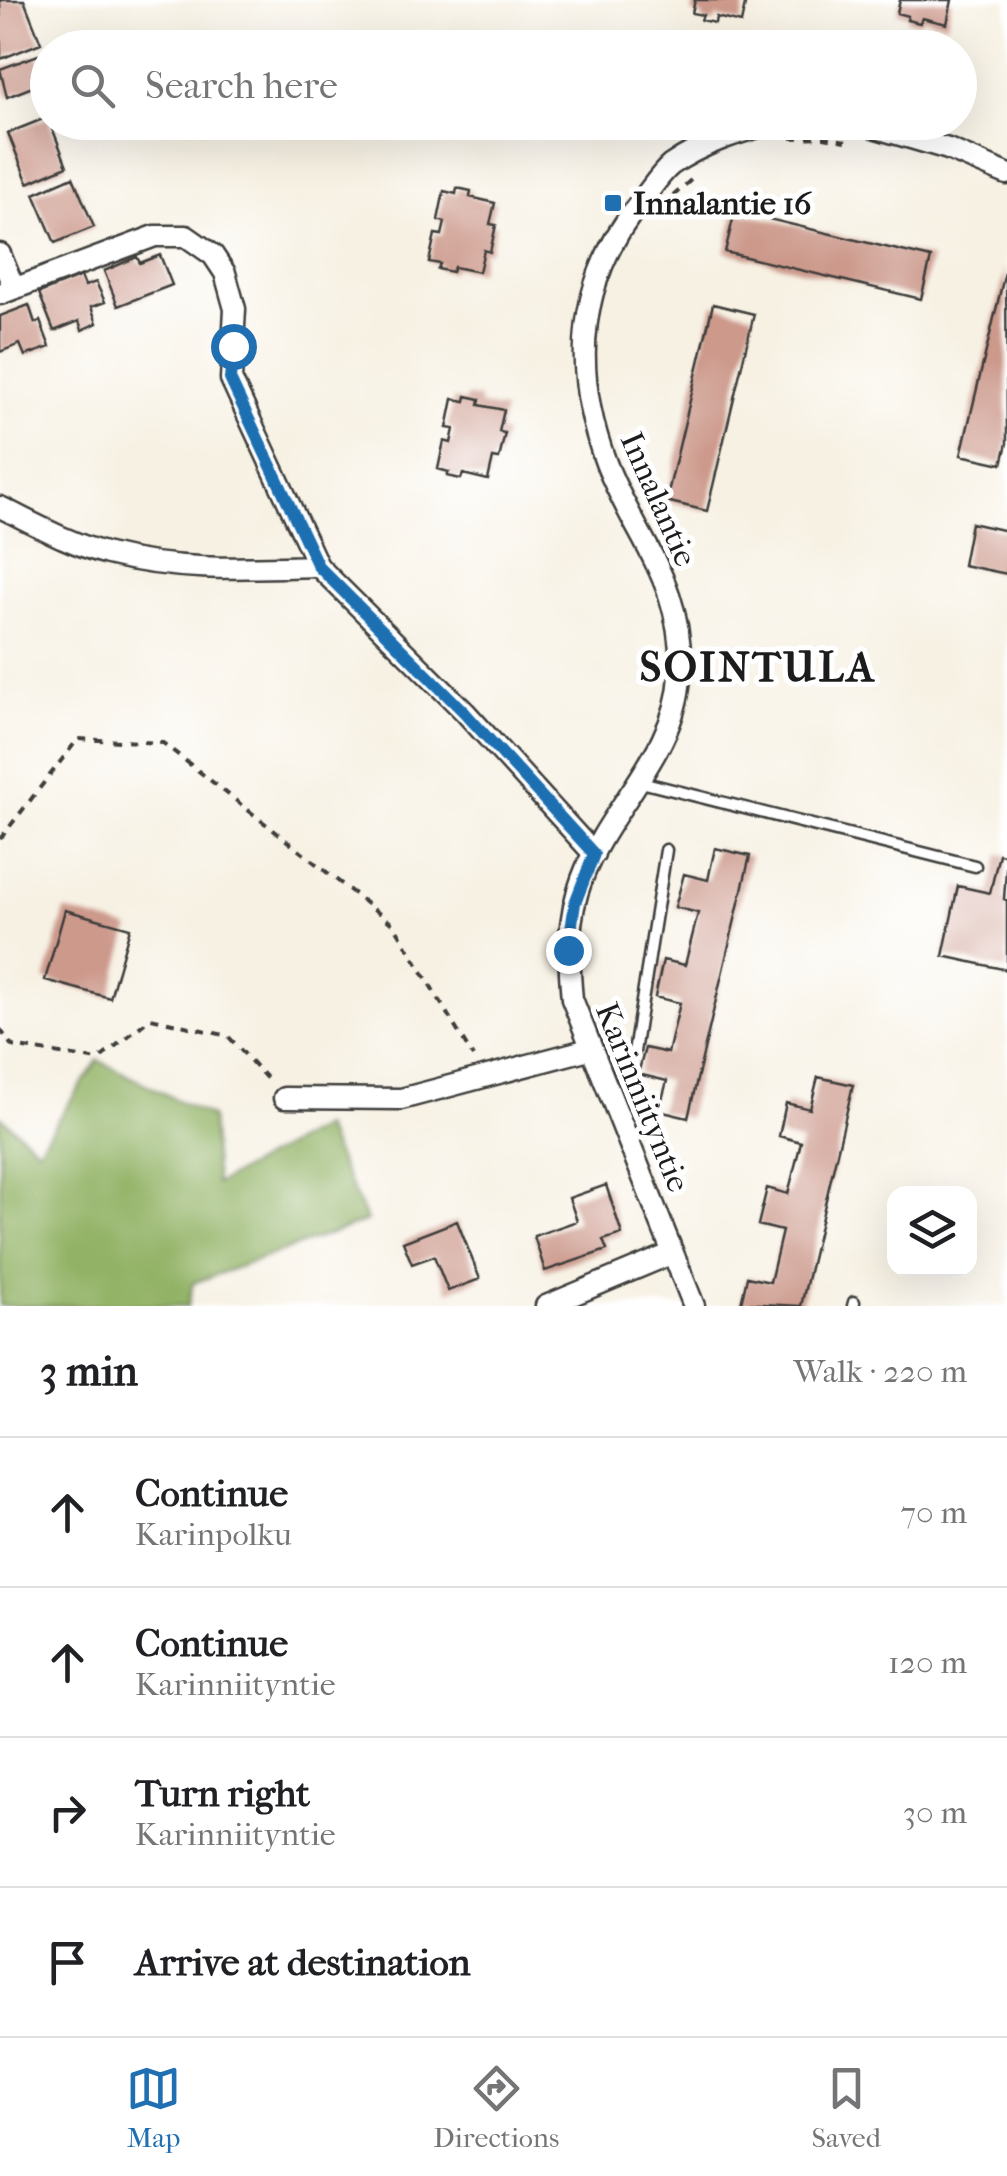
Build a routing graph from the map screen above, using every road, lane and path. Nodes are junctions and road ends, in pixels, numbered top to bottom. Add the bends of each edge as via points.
1 (717, 140) edge
2 (917, 140) edge
3 (1007, 174) edge
4 (0, 254) edge
5 (7, 291) edge
6 (0, 507) edge
7 (318, 566) junction
8 (636, 781) junction
9 (0, 839) edge
10 (666, 850) dead end
11 (594, 854) junction
12 (975, 866) dead end
13 (0, 1029) edge
14 (589, 1049) junction
15 (634, 1052) dead end
16 (486, 1078) junction
17 (284, 1098) joint
18 (672, 1254) junction
19 (557, 1304) edge
20 (694, 1306) edge

1 - 8 street, Innalantie via 669,167 610,242 592,286 584,359 588,407 608,467 660,568 679,642 673,720
2 - 3 street
4 - 5 street
5 - 7 street via 155,236 186,236 214,255 235,309 230,379
6 - 7 street via 108,554 201,570
7 - 11 street
8 - 11 street, Innalantie
8 - 12 lane
9 - 16 path via 78,739 163,743 394,926
10 - 15 lane
11 - 14 street, Karinniityntie via 575,903 568,950 572,998
13 - 17 path via 12,1046 98,1060 151,1018 228,1036
14 - 16 street
14 - 18 street, Karinniityntie
16 - 17 street via 401,1099
18 - 19 street
18 - 20 street, Karinniityntie

